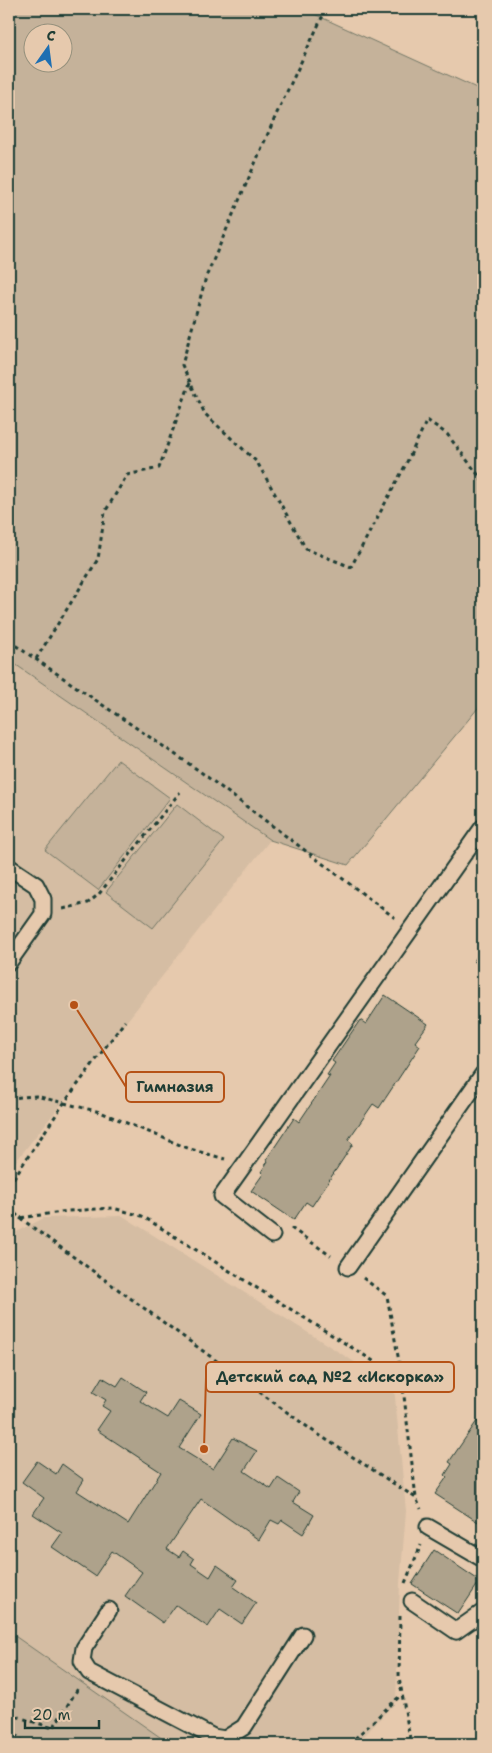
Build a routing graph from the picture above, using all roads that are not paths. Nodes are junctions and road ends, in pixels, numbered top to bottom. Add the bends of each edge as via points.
1 (483, 827) edge
2 (9, 867) edge
3 (9, 962) edge
4 (483, 1074) edge
5 (272, 1235) dead end
6 (348, 1267) road end
7 (428, 1527) road end
8 (483, 1559) edge
9 (412, 1601) dead end
10 (109, 1610) dead end
11 (483, 1612) edge
12 (303, 1635) dead end
13 (225, 1742) edge

1 - 5 lane via 222,1196
2 - 3 lane via 36,885 43,899 43,914
4 - 6 lane
7 - 8 lane
9 - 11 lane via 456,1631
10 - 13 lane via 84,1648 82,1661 88,1672
12 - 13 lane via 244,1727

